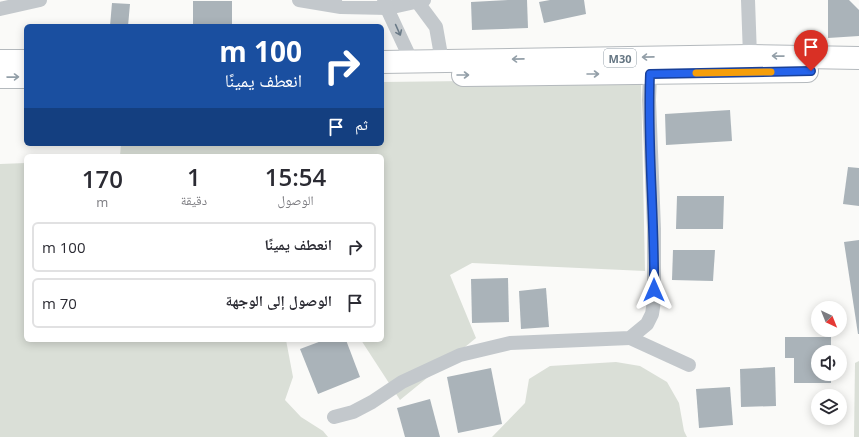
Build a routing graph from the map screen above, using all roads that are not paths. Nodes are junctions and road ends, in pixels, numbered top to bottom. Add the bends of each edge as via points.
1 (40, 0) edge
2 (299, 0) edge
3 (420, 0) edge
4 (748, 0) edge
5 (363, 4) edge
6 (385, 4) edge
7 (0, 9) edge
8 (750, 56) junction
9 (859, 58) edge
10 (442, 60) junction
11 (0, 61) edge
12 (24, 61) edge
13 (384, 62) edge
14 (412, 62) junction
15 (859, 73) edge
16 (650, 74) junction
17 (384, 76) edge
18 (24, 77) edge
19 (0, 78) edge
20 (630, 338) junction
21 (689, 365) dead end
22 (334, 417) dead end

1 - 7 street
2 - 5 street via 341,7
3 - 6 street
3 - 10 street via 436,27
4 - 8 street
5 - 6 street
6 -> 14 street
9 -> 8 highway, M30
8 -> 10 highway, M30
10 - 14 highway, M30
11 - 12 highway
13 - 14 highway, M30
15 - 16 highway, M30 via 811,71
17 -> 16 highway, M30
16 - 20 street via 654,301 647,324
19 -> 18 highway
20 - 21 street
20 - 22 street via 510,343 488,347 460,355 402,382 359,409

